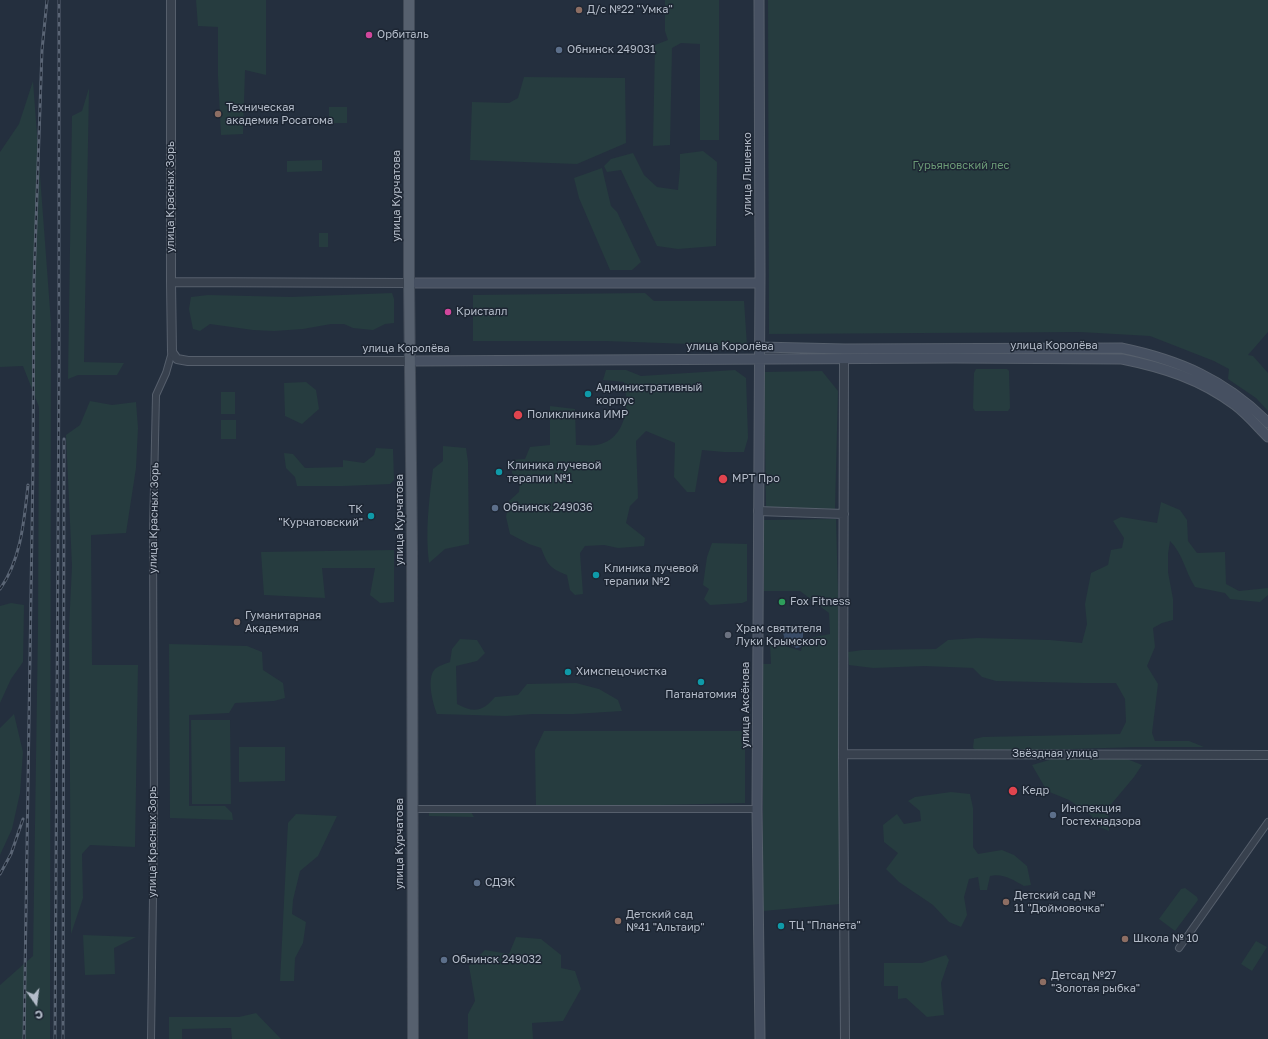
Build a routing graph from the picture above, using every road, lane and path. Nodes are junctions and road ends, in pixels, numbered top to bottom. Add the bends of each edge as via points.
1 (171, 0) edge
2 (409, 0) edge
3 (759, 0) edge
4 (171, 282) junction
5 (409, 283) junction
6 (760, 283) junction
7 (759, 347) junction
8 (845, 349) junction
9 (172, 352) junction
10 (760, 359) junction
11 (844, 359) junction
12 (410, 361) junction
13 (1268, 423) edge
14 (1268, 437) edge
15 (758, 510) junction
16 (844, 514) junction
17 (843, 754) junction
18 (1268, 755) edge
19 (412, 809) junction
20 (757, 809) junction
21 (1268, 822) edge
22 (1179, 948) dead end
23 (151, 1039) edge
24 (412, 1039) edge
25 (760, 1039) edge
26 (845, 1039) edge

1 - 4 street, улица Красных Зорь
2 - 5 main road, улица Курчатова
3 - 6 main road, улица Ляшенко
4 - 5 street
4 - 9 street, улица Красных Зорь
5 - 6 main road
5 - 12 main road, улица Курчатова
6 - 7 main road, улица Ляшенко
7 - 8 main road, улица Королёва
7 - 10 main road, улица Аксёнова
8 - 11 main road
8 - 13 main road, улица Королёва via 1121,348 1181,364 1240,397
9 - 12 street, улица Королёва via 177,359 188,361
9 - 23 street, улица Красных Зорь via 156,395
10 - 11 main road, улица Королёва
10 - 12 main road, улица Королёва
10 - 15 main road, улица Аксёнова
11 - 14 main road, улица Королёва via 1122,358 1178,373 1212,390 1235,405
11 - 16 street
12 - 19 main road, улица Курчатова
15 - 16 street
15 - 20 main road, улица Аксёнова
16 - 17 street
17 - 18 street, Звёздная улица
17 - 26 street
19 - 20 street
19 - 24 main road, улица Курчатова
20 - 25 main road, улица Аксёнова
21 - 22 street

